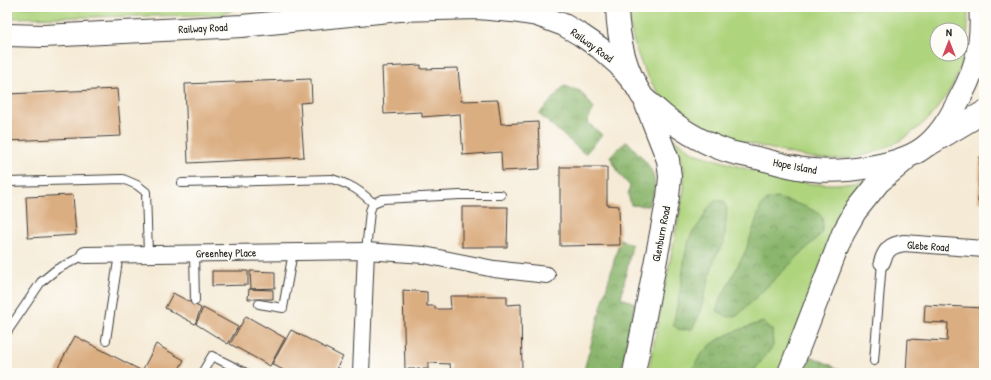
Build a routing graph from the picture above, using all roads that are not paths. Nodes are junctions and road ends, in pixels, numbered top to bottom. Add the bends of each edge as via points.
1 (616, 7) edge
2 (980, 7) edge
3 (406, 9) edge
4 (7, 36) edge
5 (639, 90) junction
6 (984, 112) edge
7 (928, 145) junction
8 (909, 156) junction
9 (7, 182) edge
10 (182, 183) dead end
11 (501, 196) dead end
12 (373, 203) junction
13 (984, 249) edge
14 (366, 251) junction
15 (294, 252) junction
16 (119, 254) junction
17 (148, 254) junction
18 (194, 254) junction
19 (85, 255) joint
20 (882, 262) joint
21 (548, 275) dead end
22 (195, 301) dead end
23 (259, 304) dead end
24 (7, 332) edge
25 (106, 340) dead end
26 (874, 361) dead end
27 (202, 373) edge
28 (246, 373) edge
29 (361, 373) edge
30 (634, 373) edge
31 (789, 373) edge

1 - 5 main road, Hope Island via 624,57
2 - 7 main road, Hope Island via 980,40 975,64 955,109
3 - 4 main road, Railway Road via 242,26
3 - 5 main road, Railway Road via 478,8 537,15 581,34 619,65
5 - 8 main road, Hope Island via 665,117 706,142 729,152 811,170 834,171 860,169
5 - 30 main road, Glenburn Road via 668,160 670,177
6 - 7 main road
7 - 8 main road, Hope Island
8 - 31 main road via 879,182 855,212 843,233
9 - 17 lane via 123,179 137,186 146,192
10 - 12 lane via 332,179 349,184
11 - 12 lane via 383,199
12 - 14 lane
13 - 20 street, Glebe Road via 899,244 889,248
14 - 15 street, Greenhey Place
14 - 21 street, Greenhey Place via 424,255 494,269
14 - 29 street
15 - 18 street, Greenhey Place
15 - 23 lane via 282,308
16 - 17 street, Greenhey Place
16 - 19 street, Greenhey Place
16 - 25 lane
17 - 18 street, Greenhey Place
18 - 22 lane
19 - 24 lane via 57,269 41,282
20 - 26 lane
27 - 28 lane via 212,356

